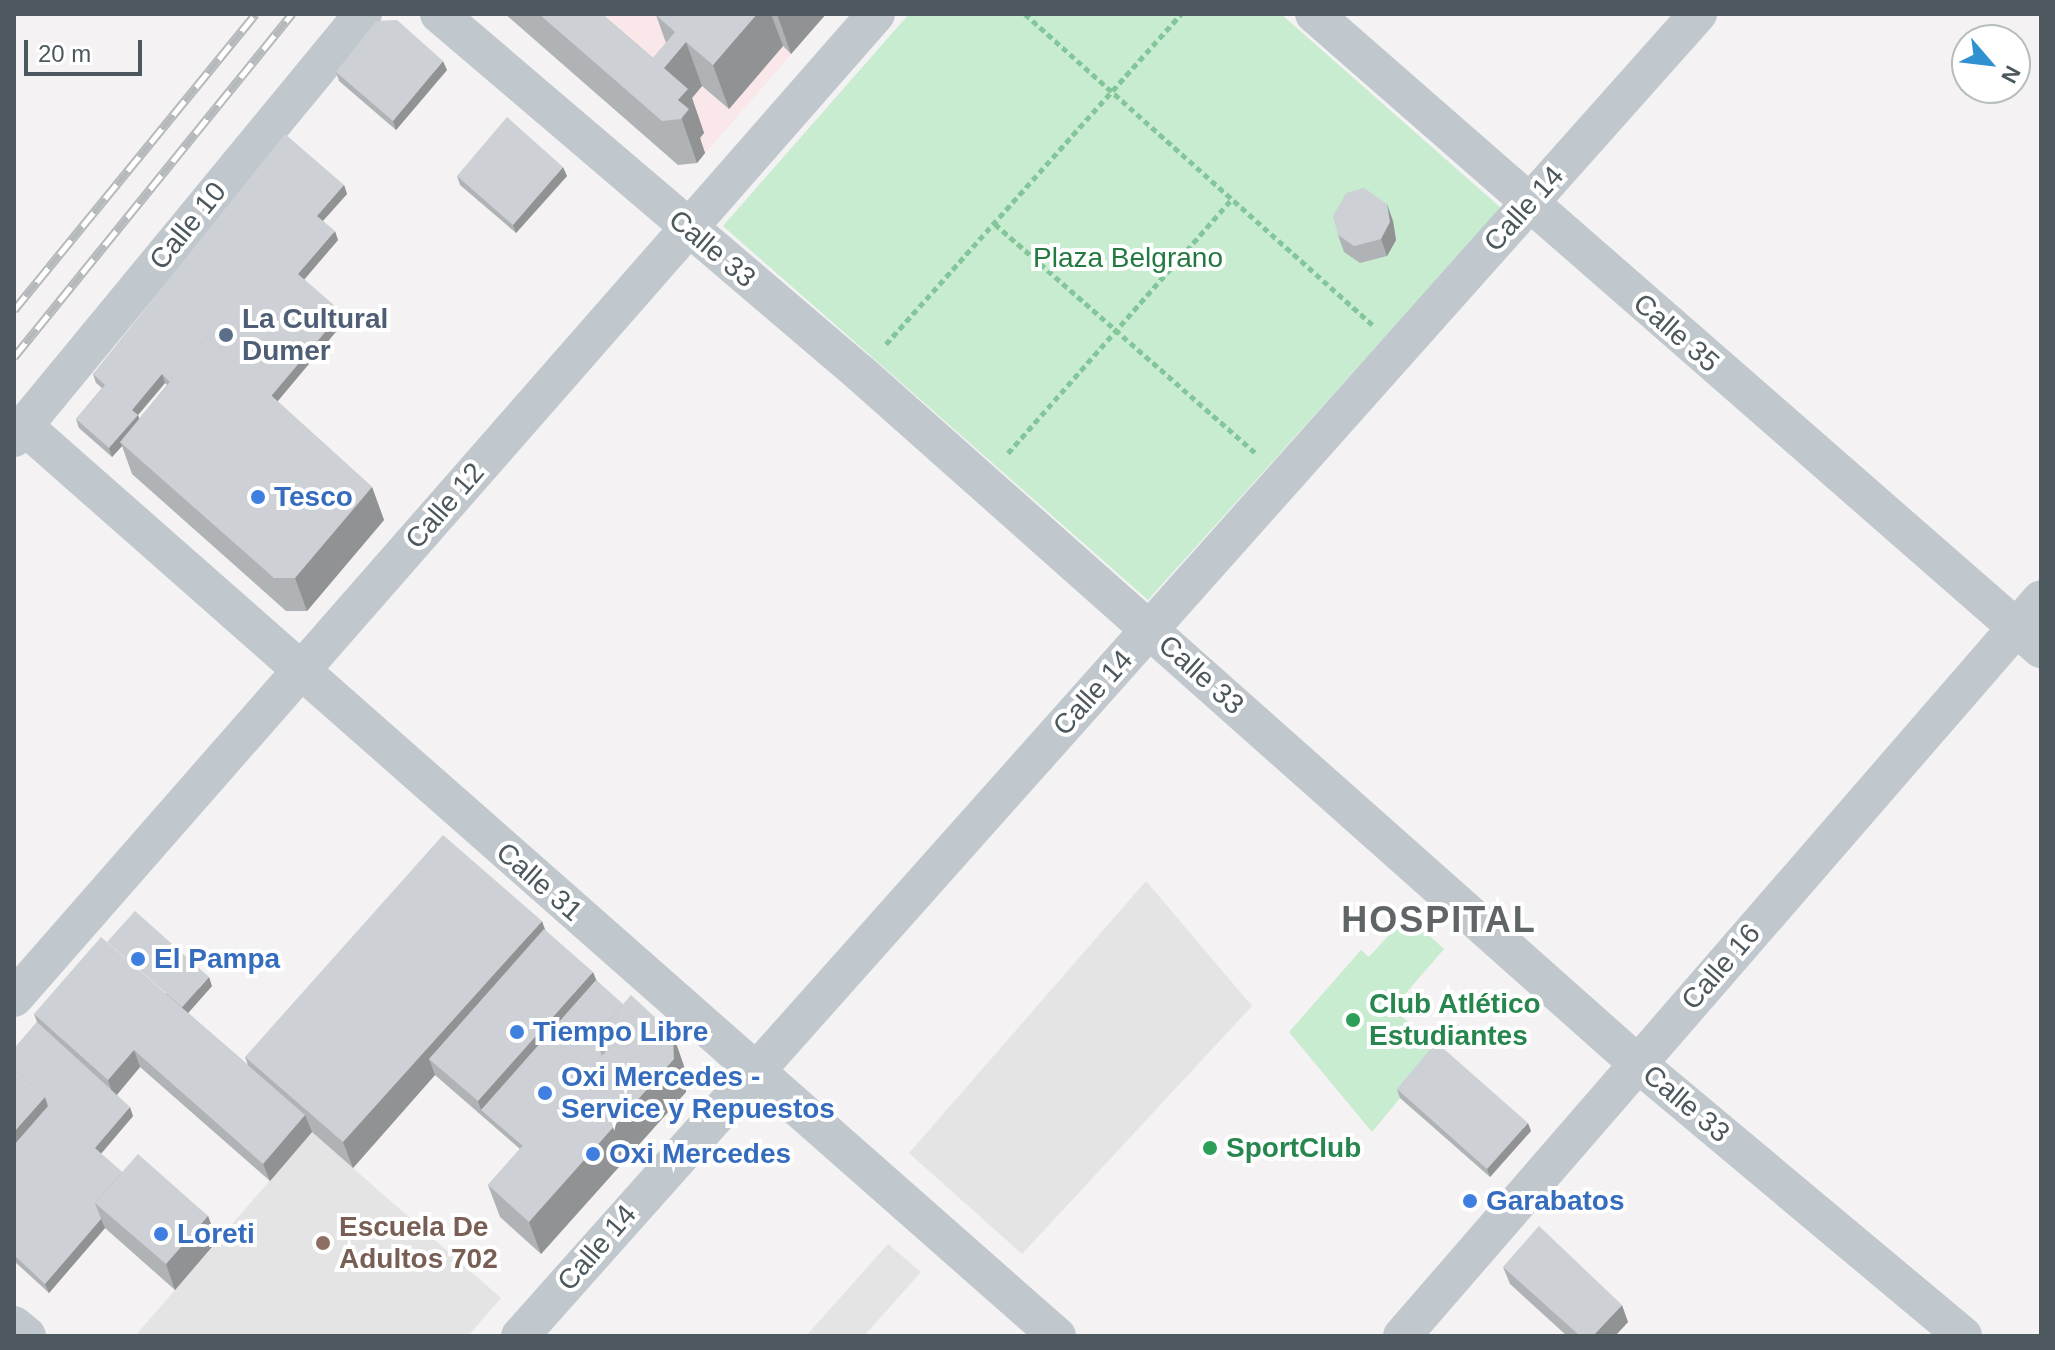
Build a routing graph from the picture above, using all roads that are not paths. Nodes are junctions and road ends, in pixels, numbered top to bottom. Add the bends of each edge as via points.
1 (363, 14) edge
2 (439, 14) edge
3 (876, 14) edge
4 (1314, 14) edge
5 (1698, 14) edge
6 (1528, 205) junction
7 (686, 228) junction
8 (19, 432) edge
9 (2033, 625) edge
10 (1150, 630) junction
11 (301, 673) junction
12 (14, 998) edge
13 (1637, 1063) junction
14 (754, 1070) junction
15 (14, 1325) edge
16 (27, 1336) edge
17 (520, 1336) edge
18 (1057, 1336) edge
19 (1402, 1336) edge
20 (1963, 1336) edge

1 - 8 street, Calle 10
2 - 7 street, Calle 33
3 - 7 street, Calle 12
4 - 6 street, Calle 35
5 - 6 street, Calle 14
6 - 9 street, Calle 35
6 - 10 street, Calle 14
7 - 10 street, Calle 33 via 860,373
7 - 11 street, Calle 12
8 - 11 street, Calle 31
9 - 13 street, Calle 16
10 - 13 street, Calle 33
10 - 14 street, Calle 14
11 - 12 street, Calle 12
11 - 14 street, Calle 31
13 - 19 street, Calle 16
13 - 20 street, Calle 33
14 - 17 street, Calle 14
14 - 18 street, Calle 31
15 - 16 street

